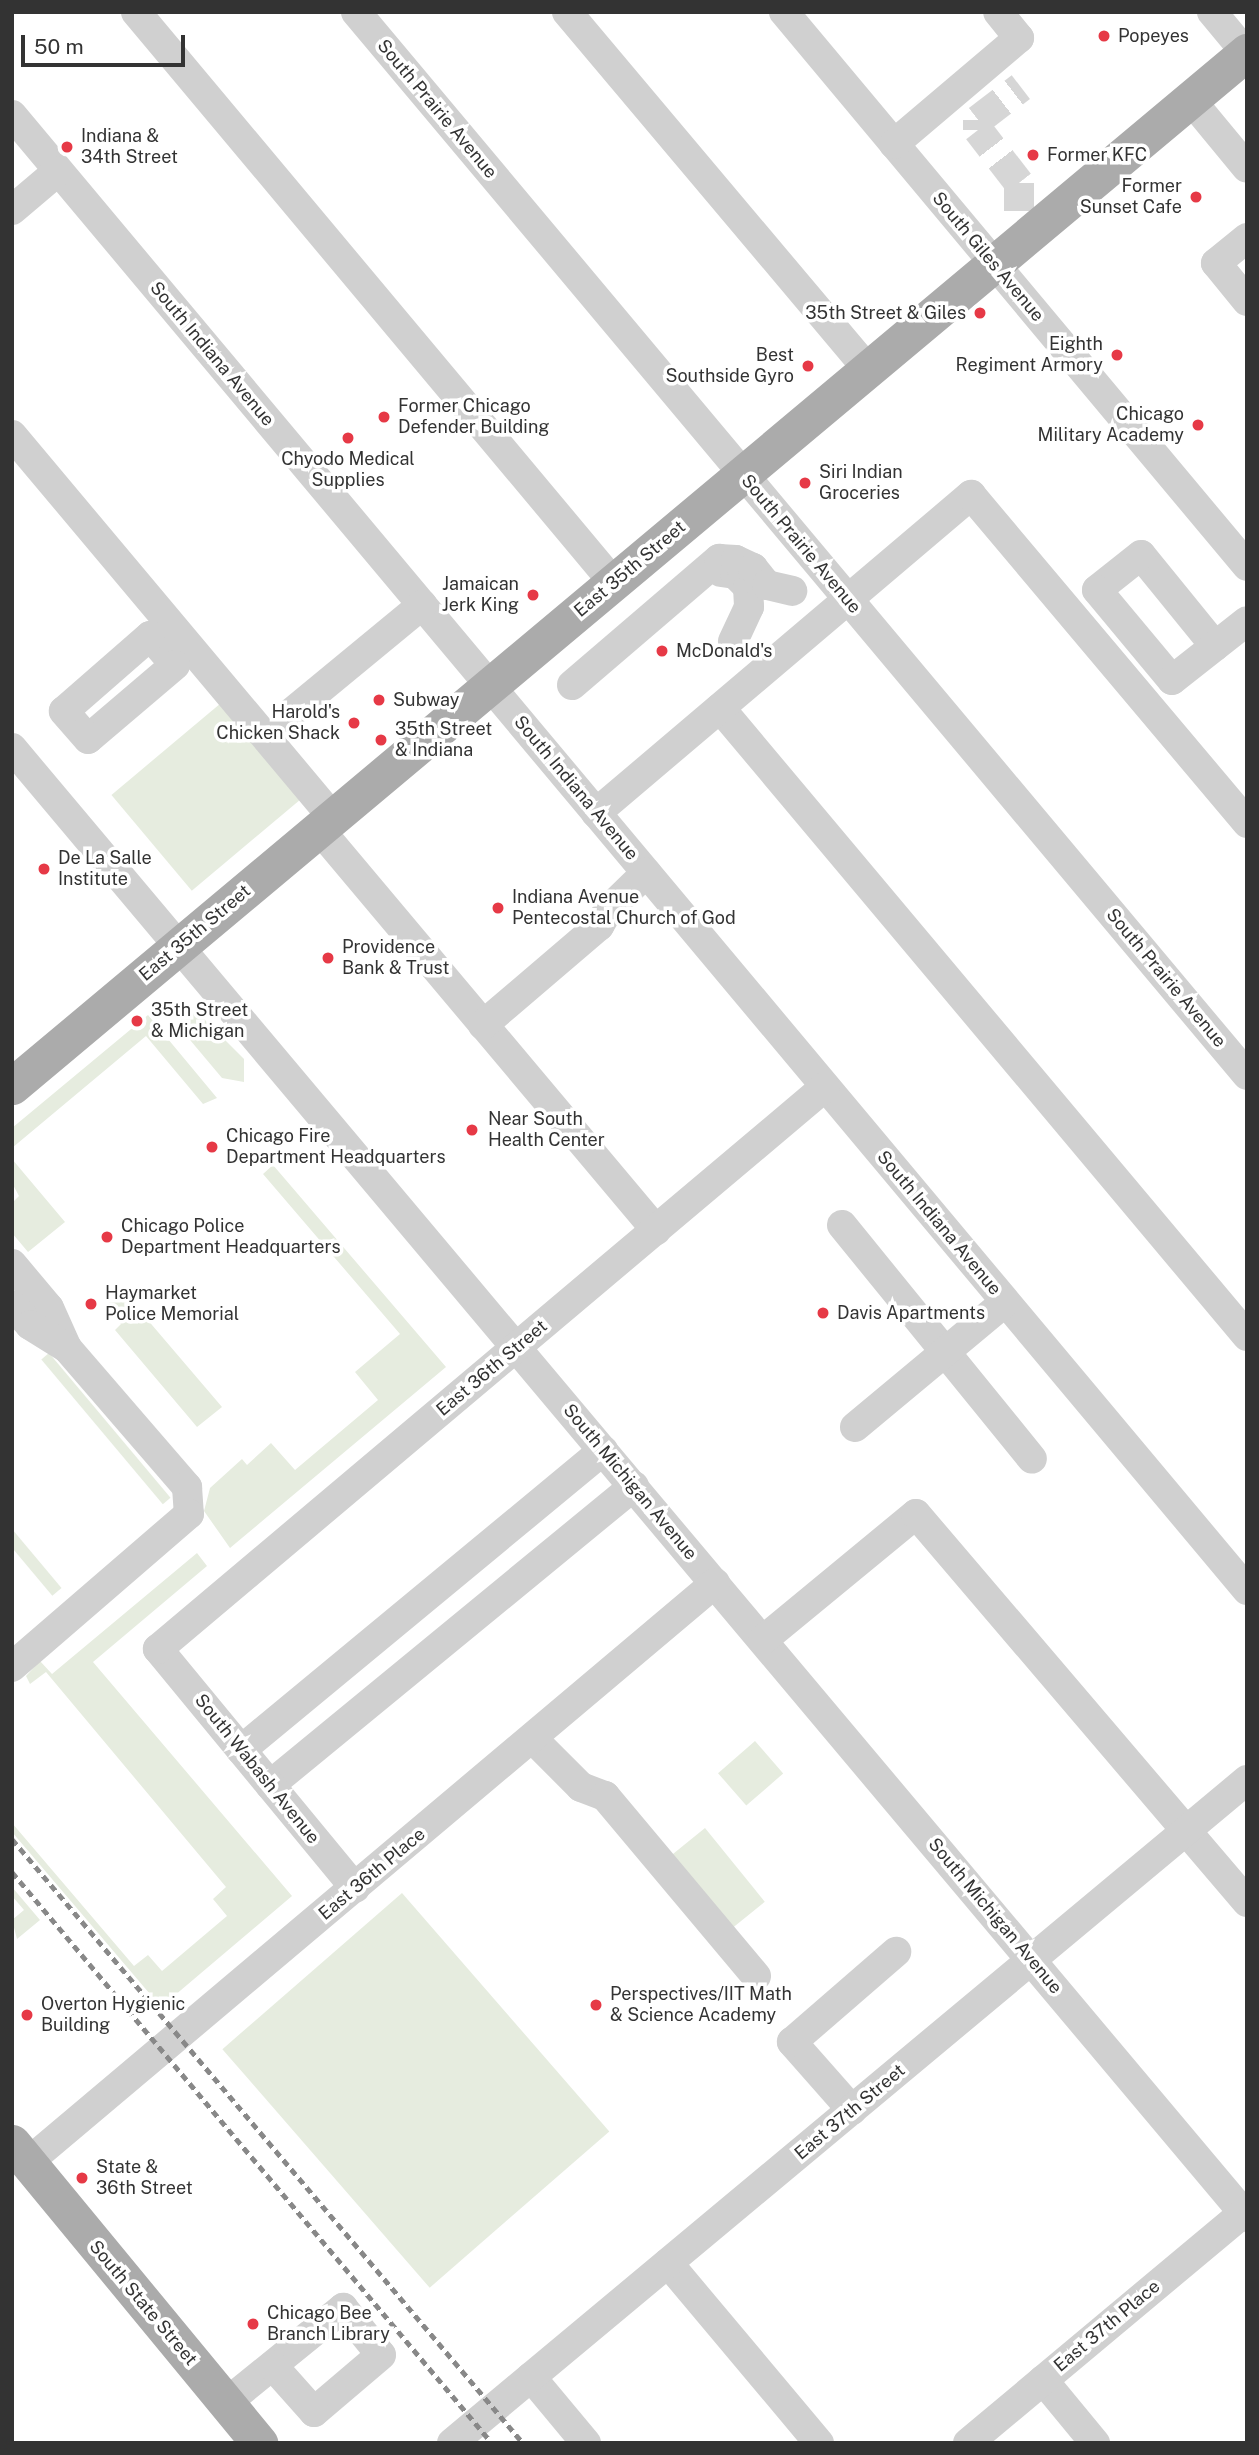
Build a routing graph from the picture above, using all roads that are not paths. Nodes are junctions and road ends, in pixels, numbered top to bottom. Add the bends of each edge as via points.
1 (136, 12) edge
2 (356, 12) edge
3 (567, 12) edge
4 (784, 12) edge
5 (998, 12) edge
6 (1212, 12) edge
7 (1246, 52) edge
8 (1190, 99) junction
9 (12, 115) edge
10 (894, 144) junction
11 (1247, 168) edge
12 (58, 171) junction
13 (12, 210) edge
14 (1247, 238) edge
15 (994, 264) junction
16 (1247, 301) edge
17 (868, 370) junction
18 (12, 435) edge
19 (743, 475) junction
20 (1247, 566) edge
21 (614, 583) junction
22 (690, 586) junction
23 (792, 591) dead end
24 (848, 600) junction
25 (422, 605) junction
26 (1247, 621) edge
27 (738, 630) dead end
28 (1215, 646) dead end
29 (572, 685) dead end
30 (490, 686) junction
31 (720, 708) junction
32 (285, 718) dead end
33 (12, 748) edge
34 (596, 813) junction
35 (1247, 822) edge
36 (326, 823) junction
37 (646, 873) junction
38 (179, 946) junction
39 (483, 1025) junction
40 (1247, 1075) edge
41 (12, 1086) edge
42 (825, 1087) junction
43 (842, 1225) dead end
44 (656, 1230) junction
45 (12, 1264) edge
46 (1005, 1302) junction
47 (24, 1312) edge
48 (1247, 1336) edge
49 (516, 1347) junction
50 (945, 1352) junction
51 (855, 1427) dead end
52 (603, 1450) junction
53 (1032, 1459) dead end
54 (634, 1486) junction
55 (715, 1583) junction
56 (1247, 1590) edge
57 (763, 1640) junction
58 (158, 1649) joint
59 (12, 1667) edge
60 (531, 1738) junction
61 (241, 1750) junction
62 (1247, 1780) edge
63 (270, 1785) junction
64 (1186, 1831) junction
65 (355, 1888) junction
66 (1247, 1902) edge
67 (896, 1952) dead end
68 (1032, 1960) junction
69 (756, 1976) dead end
70 (852, 2110) junction
71 (17, 2151) edge
72 (1246, 2213) edge
73 (668, 2263) junction
74 (273, 2366) dead end
75 (531, 2377) junction
76 (1043, 2380) junction
77 (226, 2403) junction
78 (1094, 2442) edge
79 (259, 2443) edge
80 (452, 2443) edge
81 (586, 2443) edge
82 (820, 2443) edge
83 (968, 2443) edge

1 - 21 street
2 - 19 street, South Prairie Avenue
3 - 17 street
4 - 10 street, South Giles Avenue
5 - 10 street via 1019,38
6 - 7 street
7 - 8 main road, East 35th Street
8 - 11 street
8 - 15 main road, East 35th Street
9 - 12 street, South Indiana Avenue
10 - 15 street, South Giles Avenue
12 - 13 street
12 - 25 street, South Indiana Avenue
14 - 16 street via 1216,264
15 - 17 main road, East 35th Street
15 - 20 street, South Giles Avenue
17 - 19 main road, East 35th Street
18 - 36 street via 175,647
19 - 21 main road, East 35th Street
19 - 24 street, South Prairie Avenue
21 - 30 main road, East 35th Street
22 - 23 street via 719,559 736,560 753,568 767,585
22 - 27 street via 723,571 735,574 748,587 749,607
22 - 29 street
24 - 31 street
24 - 35 street via 971,495
24 - 40 street, South Prairie Avenue
25 - 30 street, South Indiana Avenue
25 - 32 street
26 - 28 street
30 - 34 street, South Indiana Avenue
30 - 36 main road, East 35th Street
31 - 34 street
31 - 48 street
33 - 38 street, South Michigan Avenue
34 - 37 street, South Indiana Avenue
36 - 38 main road, East 35th Street
36 - 39 street
37 - 39 street via 609,909 599,926
37 - 42 street, South Indiana Avenue
38 - 41 main road, East 35th Street
38 - 49 street, South Michigan Avenue
39 - 44 street
42 - 44 street, East 36th Street
42 - 46 street, South Indiana Avenue
43 - 50 street
44 - 49 street, East 36th Street
45 - 47 street
46 - 50 street
46 - 56 street, South Indiana Avenue
47 - 59 street via 67,1348 187,1487 189,1514
49 - 52 street, South Michigan Avenue
49 - 58 street, East 36th Street
50 - 51 street
50 - 53 street
52 - 54 street, South Michigan Avenue
52 - 61 street
54 - 55 street, South Michigan Avenue
54 - 63 street
55 - 57 street, South Michigan Avenue
55 - 60 street, East 36th Place
57 - 64 street via 916,1514
57 - 68 street, South Michigan Avenue
58 - 61 street, South Wabash Avenue
60 - 65 street, East 36th Place
60 - 69 street via 581,1787 606,1796
61 - 63 street, South Wabash Avenue
62 - 64 street, East 37th Street
63 - 65 street, South Wabash Avenue
64 - 66 street
64 - 68 street, East 37th Street
65 - 71 street, East 36th Place
67 - 70 street via 792,2042
68 - 70 street, East 37th Street
68 - 72 street, South Michigan Avenue
70 - 73 street, East 37th Street
71 - 77 main road, South State Street
72 - 76 street, East 37th Place
73 - 75 street, East 37th Street
73 - 82 street
74 - 77 street
75 - 80 street, East 37th Street
75 - 81 street
76 - 78 street
76 - 83 street, East 37th Place
77 - 79 main road, South State Street

